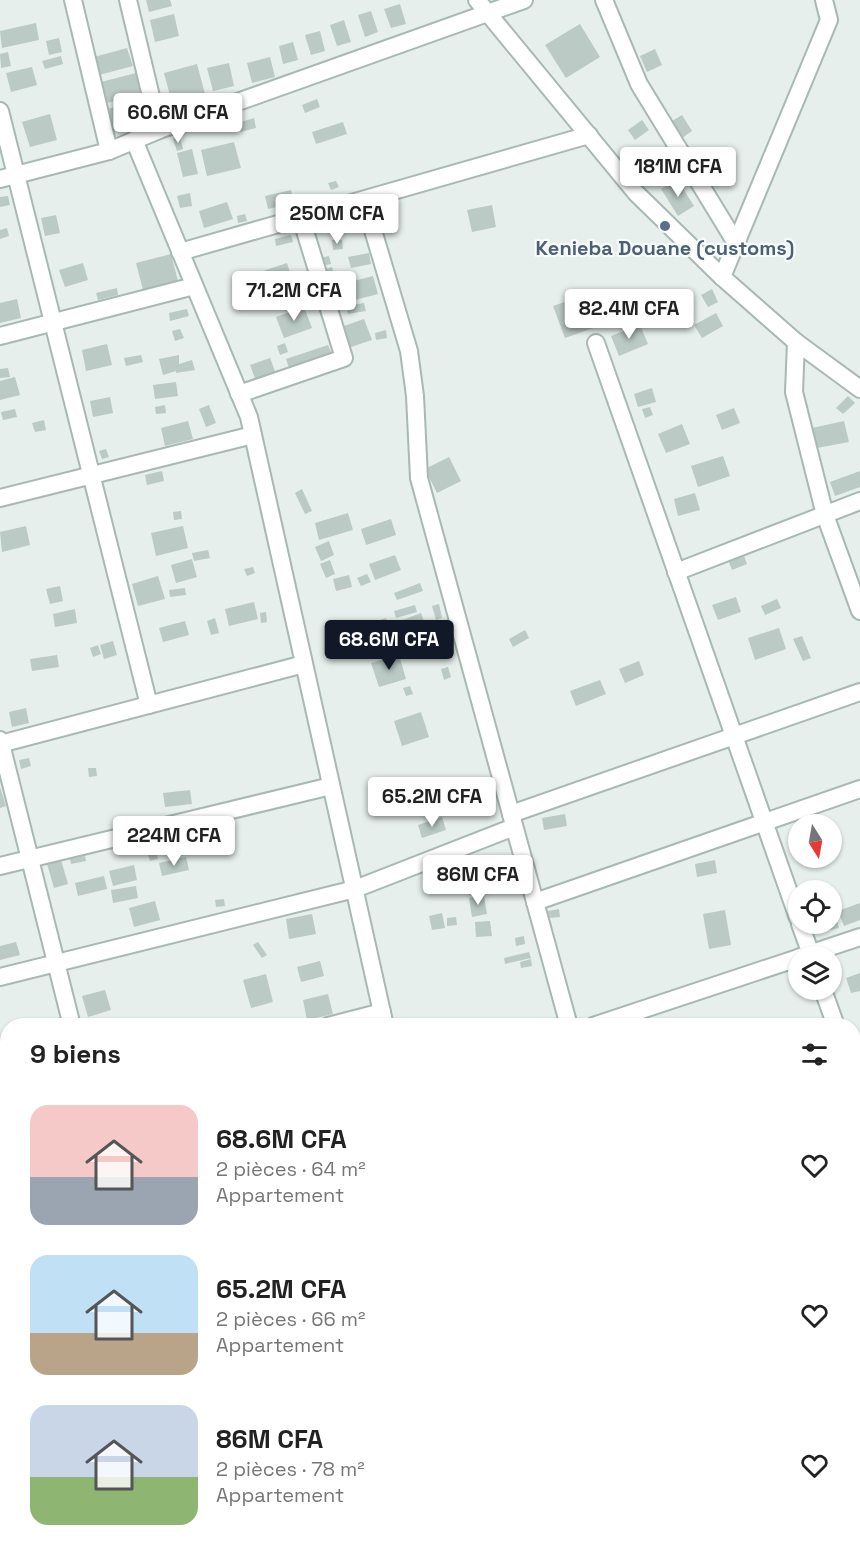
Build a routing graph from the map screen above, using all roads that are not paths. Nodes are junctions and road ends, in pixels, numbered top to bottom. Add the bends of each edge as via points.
1 (73, 0) edge
2 (128, 0) edge
3 (477, 0) edge
4 (524, 0) edge
5 (604, 0) edge
6 (824, 0) edge
7 (488, 14) junction
8 (0, 111) edge
9 (159, 130) junction
10 (589, 135) junction
11 (134, 141) junction
12 (109, 151) junction
13 (8, 177) edge
14 (364, 200) junction
15 (301, 218) junction
16 (736, 243) junction
17 (180, 252) junction
18 (722, 277) junction
19 (194, 286) junction
20 (53, 322) junction
21 (0, 336) edge
22 (796, 342) junction
23 (596, 343) dead end
24 (860, 389) edge
25 (239, 394) junction
26 (253, 435) junction
27 (91, 475) junction
28 (0, 498) edge
29 (860, 501) edge
30 (825, 514) junction
31 (676, 572) junction
32 (860, 611) edge
33 (304, 664) junction
34 (860, 693) edge
35 (148, 705) junction
36 (734, 736) junction
37 (0, 742) edge
38 (331, 786) junction
39 (860, 789) edge
40 (513, 821) junction
41 (765, 822) junction
42 (30, 859) junction
43 (0, 866) edge
44 (788, 889) edge
45 (355, 890) junction
46 (535, 902) junction
47 (860, 937) edge
48 (834, 946) edge
49 (788, 962) edge
50 (56, 963) junction
51 (0, 977) edge
52 (827, 1000) edge
53 (70, 1018) edge
54 (384, 1018) edge
55 (567, 1018) edge
56 (617, 1018) edge
57 (833, 1018) edge

1 - 12 street
2 - 9 street
3 - 7 street
4 - 7 street
5 - 16 street via 639,84
6 - 16 street via 829,21
7 - 9 street
7 - 10 street
8 - 13 street
9 - 11 street
10 - 14 street
10 - 18 street via 636,193
11 - 12 street
11 - 17 street
12 - 13 street
13 - 20 street
14 - 15 street
14 - 40 street via 410,351 419,478
15 - 17 street
15 - 25 street via 344,358
16 - 18 street
17 - 19 street
18 - 22 street
19 - 20 street
19 - 25 street
20 - 21 street
20 - 27 street
22 - 24 street
22 - 30 street via 794,392
23 - 31 street
25 - 26 street
26 - 27 street
26 - 33 street
27 - 28 street
27 - 35 street
29 - 30 street
30 - 31 street
30 - 32 street
31 - 36 street
33 - 35 street
33 - 38 street
34 - 36 street
35 - 37 street
36 - 40 street
36 - 41 street
37 - 42 street
38 - 42 street
38 - 45 street
39 - 41 street
40 - 45 street
40 - 46 street
41 - 44 street
41 - 46 street
42 - 43 street
42 - 50 street
45 - 50 street
45 - 54 street
46 - 55 street
47 - 48 street
49 - 56 street
50 - 51 street
50 - 53 street
52 - 57 street

